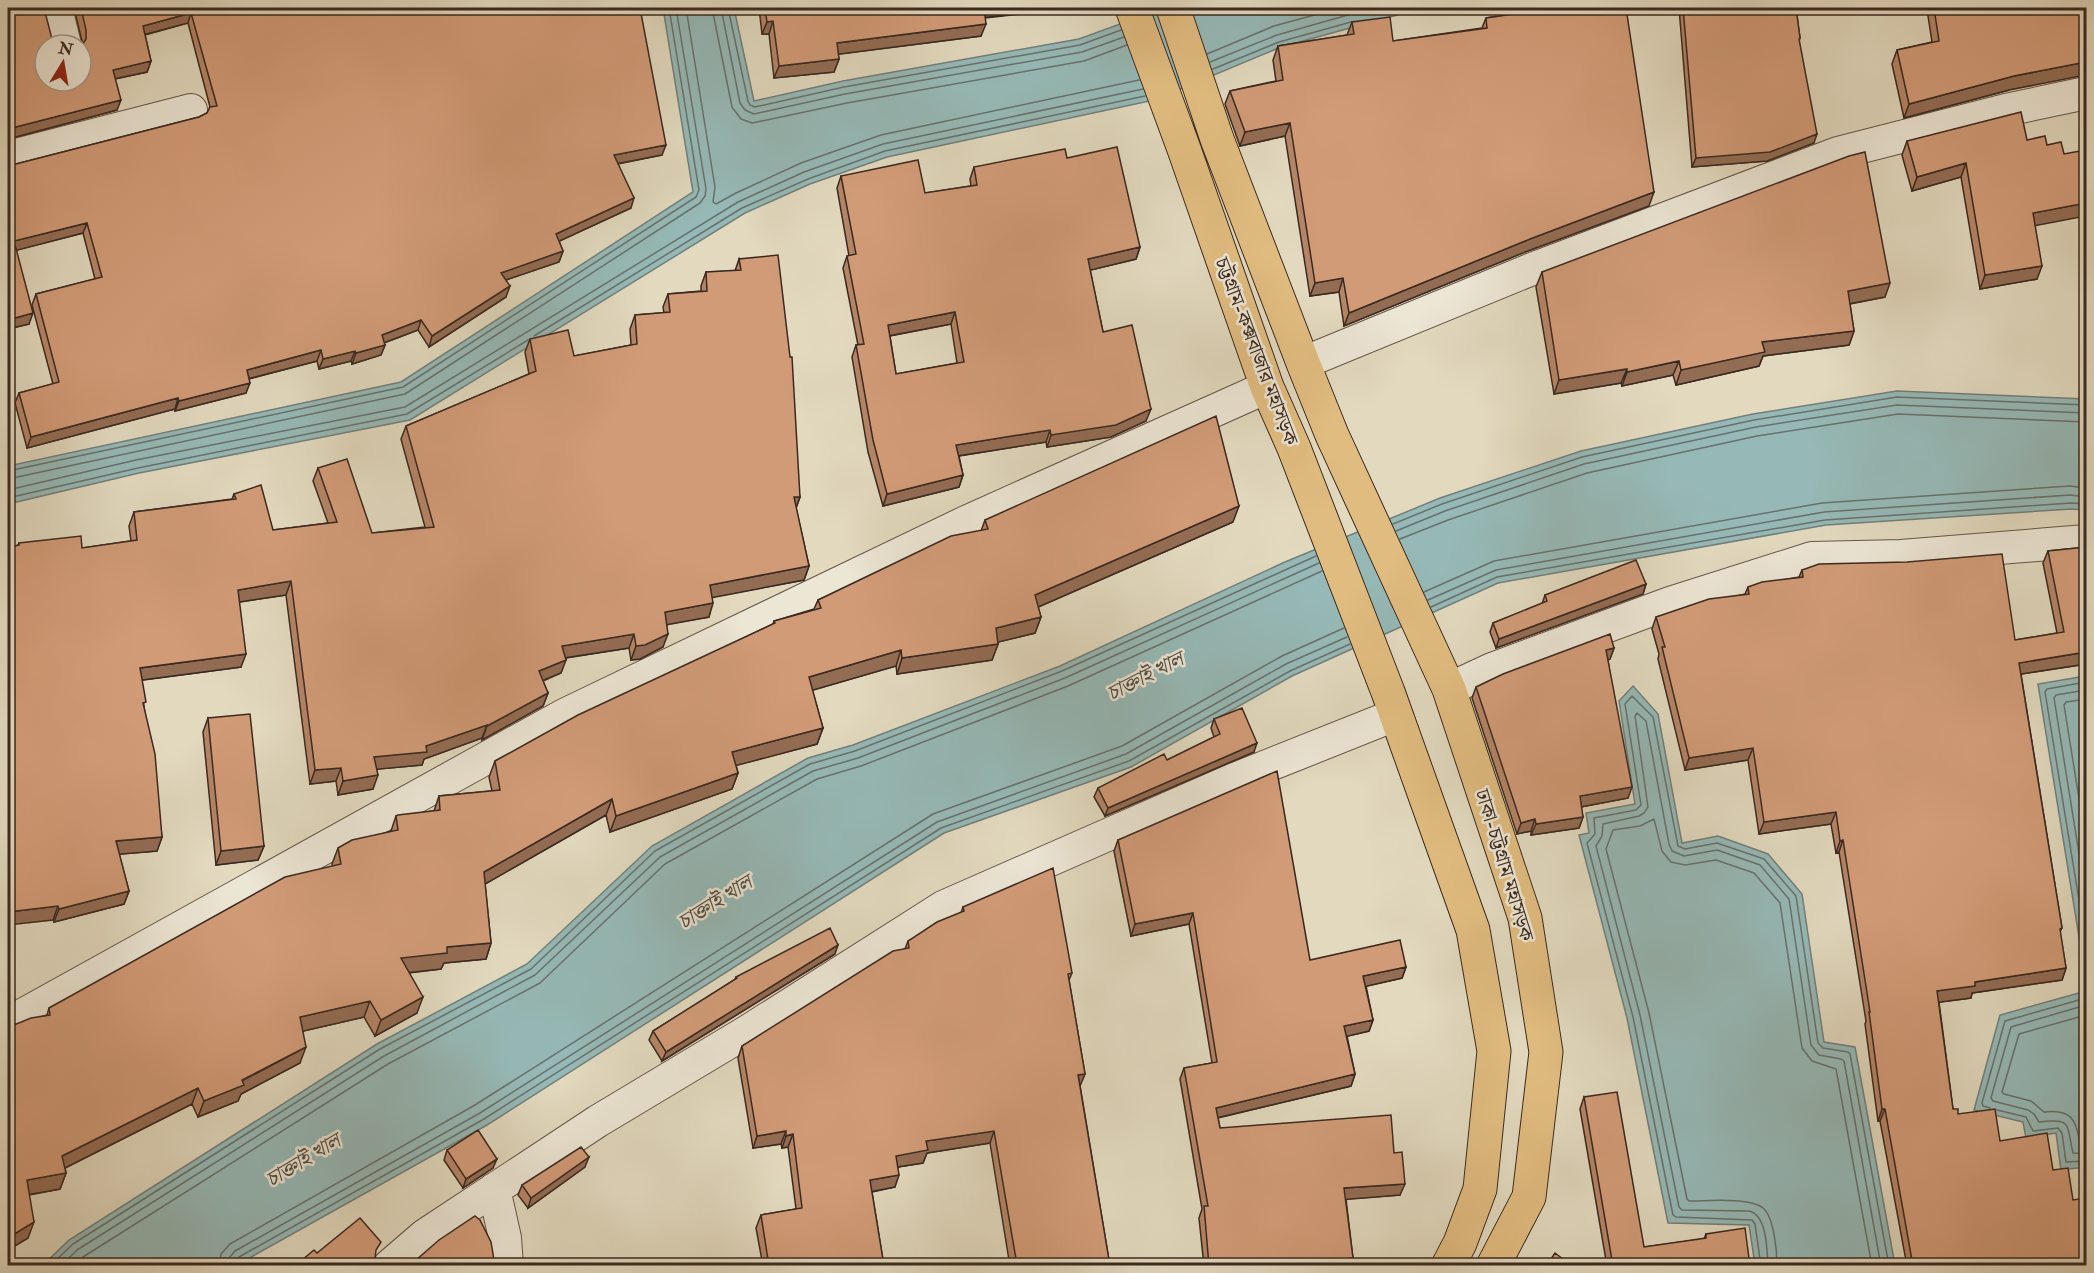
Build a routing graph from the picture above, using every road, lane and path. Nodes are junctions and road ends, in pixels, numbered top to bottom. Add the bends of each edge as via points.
1 (56, 8) edge
2 (1132, 8) edge
3 (1173, 8) edge
4 (62, 33) edge
5 (2086, 93) edge
6 (191, 110) dead end
7 (8, 157) edge
8 (1303, 363) junction
9 (1268, 387) junction
10 (2086, 541) edge
11 (1445, 682) junction
12 (1391, 704) junction
13 (8, 1023) edge
14 (494, 1189) junction
15 (389, 1266) edge
16 (507, 1266) edge
17 (1448, 1266) edge
18 (1493, 1266) edge

1 - 4 street
2 - 9 highway, চট্টগ্রাম-কক্সবাজার মহাসড়ক
3 - 8 highway, চট্টগ্রাম-কক্সবাজার মহাসড়ক via 1217,139
5 - 8 street via 1838,153
6 - 7 street
8 - 11 highway, চট্টগ্রাম-কক্সবাজার মহাসড়ক
9 - 12 highway, চট্টগ্রাম-কক্সবাজার মহাসড়ক
9 - 13 street via 968,521 564,715
10 - 11 street via 1901,556 1812,558
11 - 18 highway, ঢাকা-চট্টগ্রাম মহাসড়ক via 1525,918 1546,1052 1529,1197
12 - 14 street via 1237,778 943,907
12 - 17 highway via 1473,930 1494,1051 1479,1188
14 - 15 street via 425,1235
14 - 16 street

